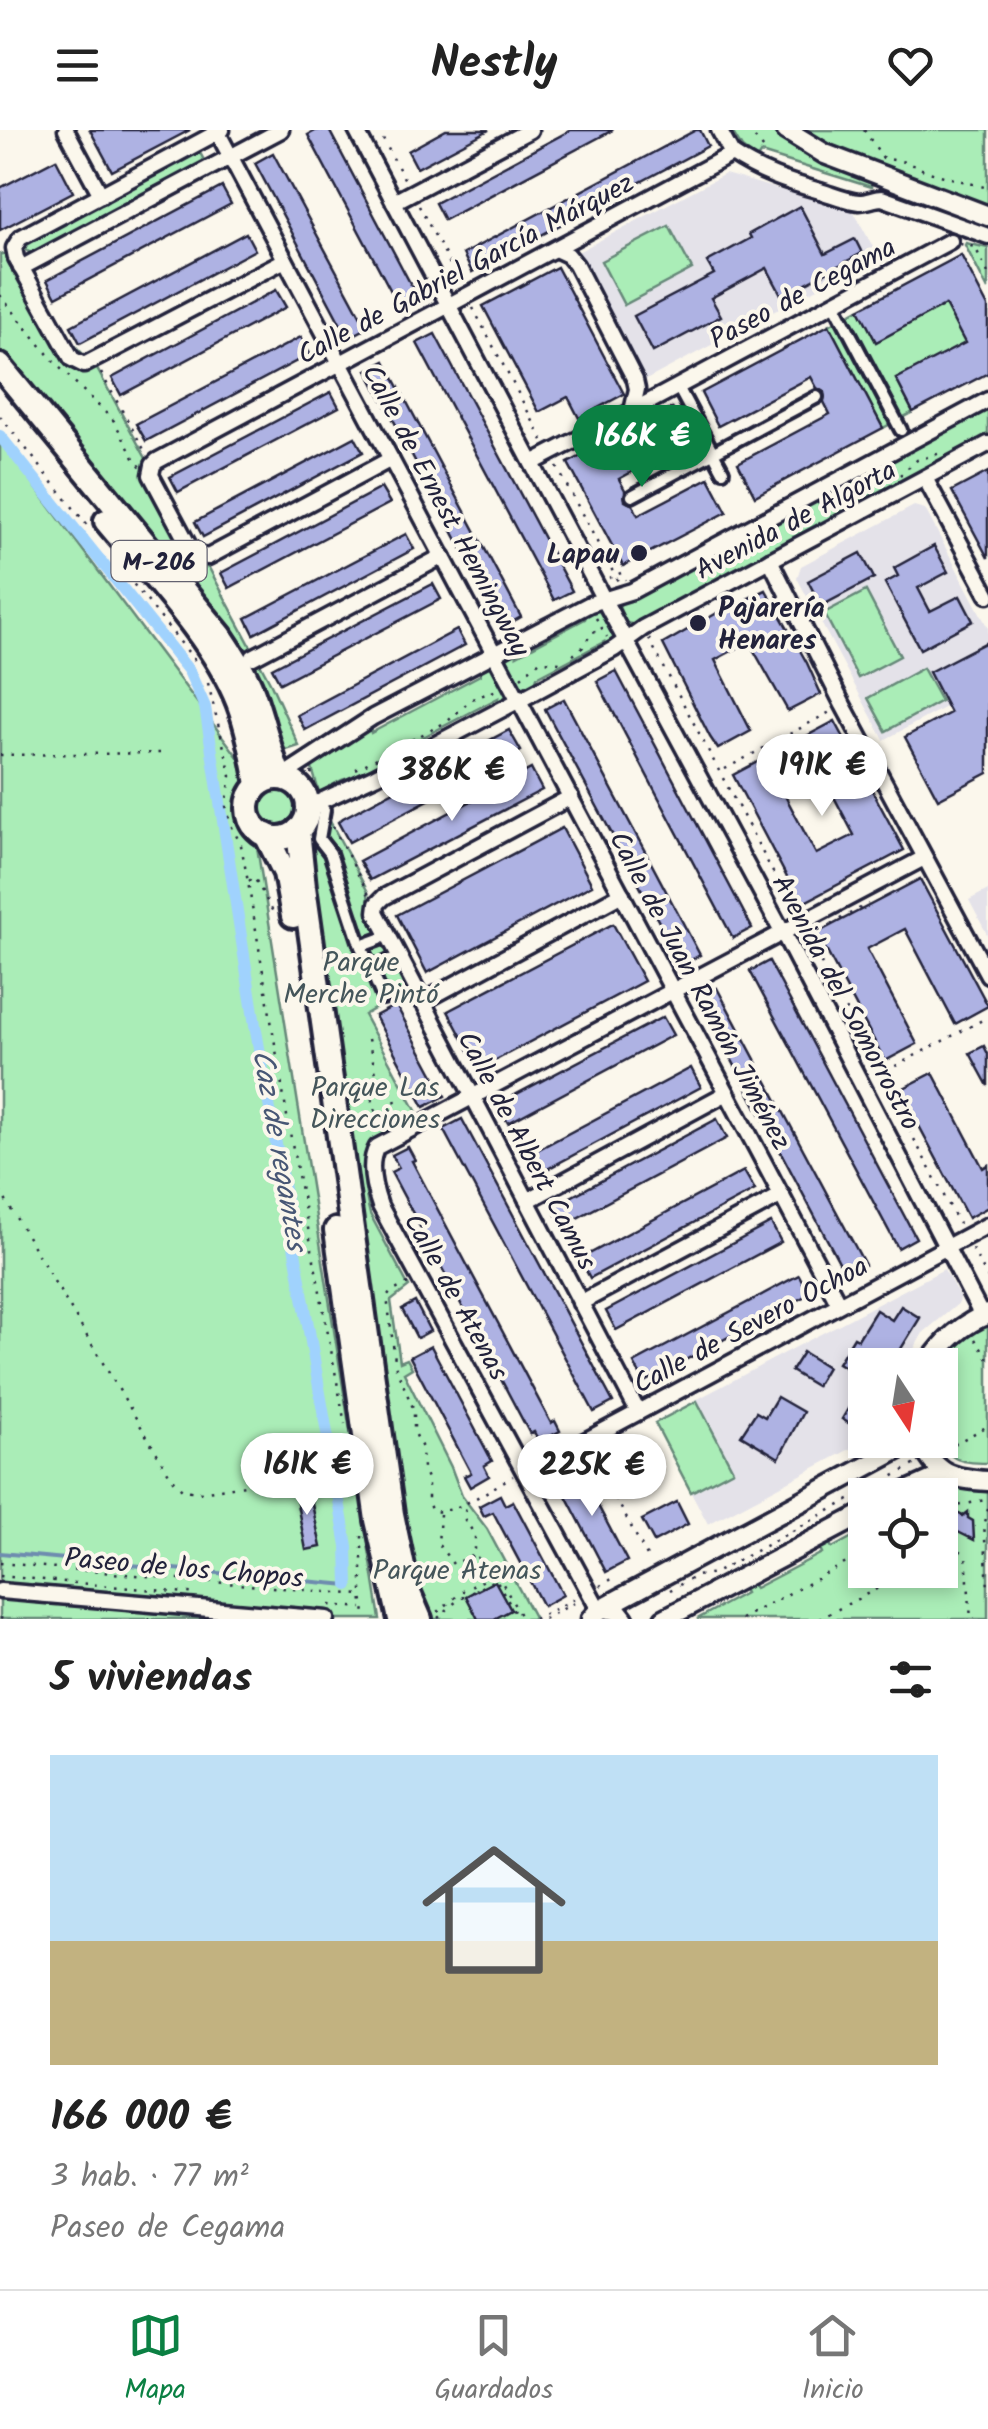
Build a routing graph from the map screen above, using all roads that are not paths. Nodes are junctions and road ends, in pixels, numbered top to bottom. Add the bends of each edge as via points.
1 (66, 130) edge
2 (281, 130) edge
3 (356, 130) edge
4 (530, 130) edge
5 (719, 130) edge
6 (786, 130) edge
7 (219, 131) edge
8 (732, 154) junction
9 (230, 157) junction
10 (101, 195) junction
11 (394, 202) junction
12 (988, 216) edge
13 (988, 236) edge
14 (950, 242) dead end
15 (555, 249) junction
16 (285, 260) junction
17 (21, 268) junction
18 (834, 303) junction
19 (449, 306) junction
20 (340, 362) junction
21 (0, 366) edge
22 (678, 386) junction
23 (0, 390) edge
24 (818, 397) dead end
25 (988, 400) edge
26 (632, 411) junction
27 (901, 430) dead end
28 (988, 444) edge
29 (714, 452) junction
30 (391, 460) junction
31 (532, 463) junction
32 (724, 471) dead end
33 (926, 478) junction
34 (632, 496) dead end
35 (442, 556) junction
36 (770, 560) junction
37 (988, 596) edge
38 (604, 598) junction
39 (626, 640) junction
40 (495, 654) junction
41 (253, 657) dead end
42 (519, 700) junction
43 (268, 747) junction
44 (306, 759) junction
45 (273, 780) junction
46 (571, 798) junction
47 (313, 814) junction
48 (266, 835) junction
49 (342, 845) road end
50 (330, 853) junction
51 (924, 858) junction
52 (622, 894) junction
53 (372, 913) junction
54 (354, 924) junction
55 (783, 932) junction
56 (380, 939) dead end
57 (361, 946) junction
58 (391, 960) dead end
59 (367, 962) junction
60 (988, 975) edge
61 (673, 991) junction
62 (383, 998) dead end
63 (422, 1002) junction
64 (728, 1093) junction
65 (472, 1097) junction
66 (782, 1195) junction
67 (527, 1201) junction
68 (988, 1225) edge
69 (946, 1247) junction
70 (580, 1303) junction
71 (839, 1304) junction
72 (985, 1315) edge
73 (941, 1348) edge
74 (638, 1412) junction
75 (899, 1458) edge
76 (930, 1458) edge
77 (520, 1474) junction
78 (946, 1474) junction
79 (937, 1478) edge
80 (988, 1481) edge
81 (848, 1522) edge
82 (0, 1591) edge
83 (326, 1612) edge
84 (596, 1613) edge
85 (400, 1619) edge
86 (420, 1619) edge
87 (574, 1619) edge
88 (624, 1619) edge
89 (664, 1619) edge

1 - 10 street
2 - 9 street
3 - 11 street, Avenida del Somorrostro
4 - 11 street
5 - 8 street
6 - 12 street via 825,154
7 - 9 street, Calle de Ernest Hemingway
7 - 10 street
8 - 13 street via 776,178 852,200 882,198
8 - 15 street, Calle de Gabriel García Márquez
9 - 16 street, Calle de Ernest Hemingway
9 - 17 street
10 - 17 street via 20,238 14,248
11 - 19 street, Avenida del Somorrostro
14 - 18 street, Paseo de Cegama
15 - 19 street, Calle de Gabriel García Márquez
15 - 26 street via 576,266 635,380
16 - 17 street via 84,366 72,359
16 - 20 street, Calle de Ernest Hemingway
18 - 22 street, Paseo de Cegama
18 - 27 street
19 - 20 street, Calle de Gabriel García Márquez
19 - 31 street, Avenida del Somorrostro
20 - 30 street, Calle de Ernest Hemingway
20 - 30 street, Calle de Gabriel García Márquez via 157,461 148,473 188,546 208,557
21 - 43 main road, M-206 via 221,636 252,692
22 - 26 street, Paseo de Cegama
22 - 29 street
23 - 45 main road, M-206 via 206,642
24 - 29 street
25 - 38 street, Avenida de Algorta via 628,592
26 - 31 street, Paseo de Cegama
28 - 33 street, Avenida de Algorta
29 - 32 street
29 - 34 street
30 - 35 street, Calle de Ernest Hemingway
31 - 38 street, Avenida del Somorrostro
33 - 36 street, Avenida de Algorta
33 - 37 street
35 - 40 street, Calle de Ernest Hemingway
35 - 41 street
36 - 39 street, Avenida de Algorta
36 - 51 street
38 - 39 street, Avenida del Somorrostro
38 - 40 street, Avenida de Algorta
39 - 42 street, Avenida de Algorta
39 - 55 street, Avenida del Somorrostro
40 - 42 street, Calle de Ernest Hemingway
40 - 44 street, Avenida de Algorta
42 - 46 street, Calle de Juan Ramón Jiménez
42 - 47 street, Avenida de Algorta
43 - 44 street
43 - 45 main road, M-206
44 - 45 street, Avenida de Algorta
45 - 47 main road, M-206 via 293,781
45 - 48 main road, M-206 via 248,799 248,816
46 - 52 street, Calle de Juan Ramón Jiménez
46 - 53 street via 384,897
47 - 48 main road via 286,837
47 - 50 street
47 - 86 main road, M-206 via 309,926 392,1514
48 - 85 main road, M-206 via 290,892 377,1520
49 - 50 street
50 - 54 street
51 - 55 street
51 - 60 street
52 - 61 street, Calle de Juan Ramón Jiménez
52 - 63 street
53 - 54 street
53 - 63 street, Calle de Albert Camus
54 - 57 street
55 - 61 street
55 - 69 street, Avenida del Somorrostro
56 - 57 street
57 - 59 street
58 - 59 street
59 - 62 street
61 - 64 street, Calle de Juan Ramón Jiménez
61 - 65 street
63 - 65 street, Calle de Albert Camus
64 - 66 street, Calle de Juan Ramón Jiménez
64 - 67 street
65 - 67 street, Calle de Albert Camus
65 - 77 street, Calle de Atenas via 377,1147 374,1182 380,1206
66 - 70 street
66 - 71 street, Calle de Juan Ramón Jiménez
67 - 70 street, Calle de Albert Camus
68 - 69 street, Calle de Severo Ochoa
69 - 71 street, Calle de Severo Ochoa
69 - 72 street, Avenida del Somorrostro
70 - 74 street, Calle de Albert Camus
71 - 74 street, Calle de Severo Ochoa
72 - 73 street
74 - 77 street, Calle de Severo Ochoa
75 - 84 street
76 - 78 street
77 - 84 street, Calle de Atenas
78 - 79 street
78 - 80 street
81 - 89 street
82 - 83 street, Paseo de los Chopos
84 - 87 street
84 - 88 street via 617,1610

